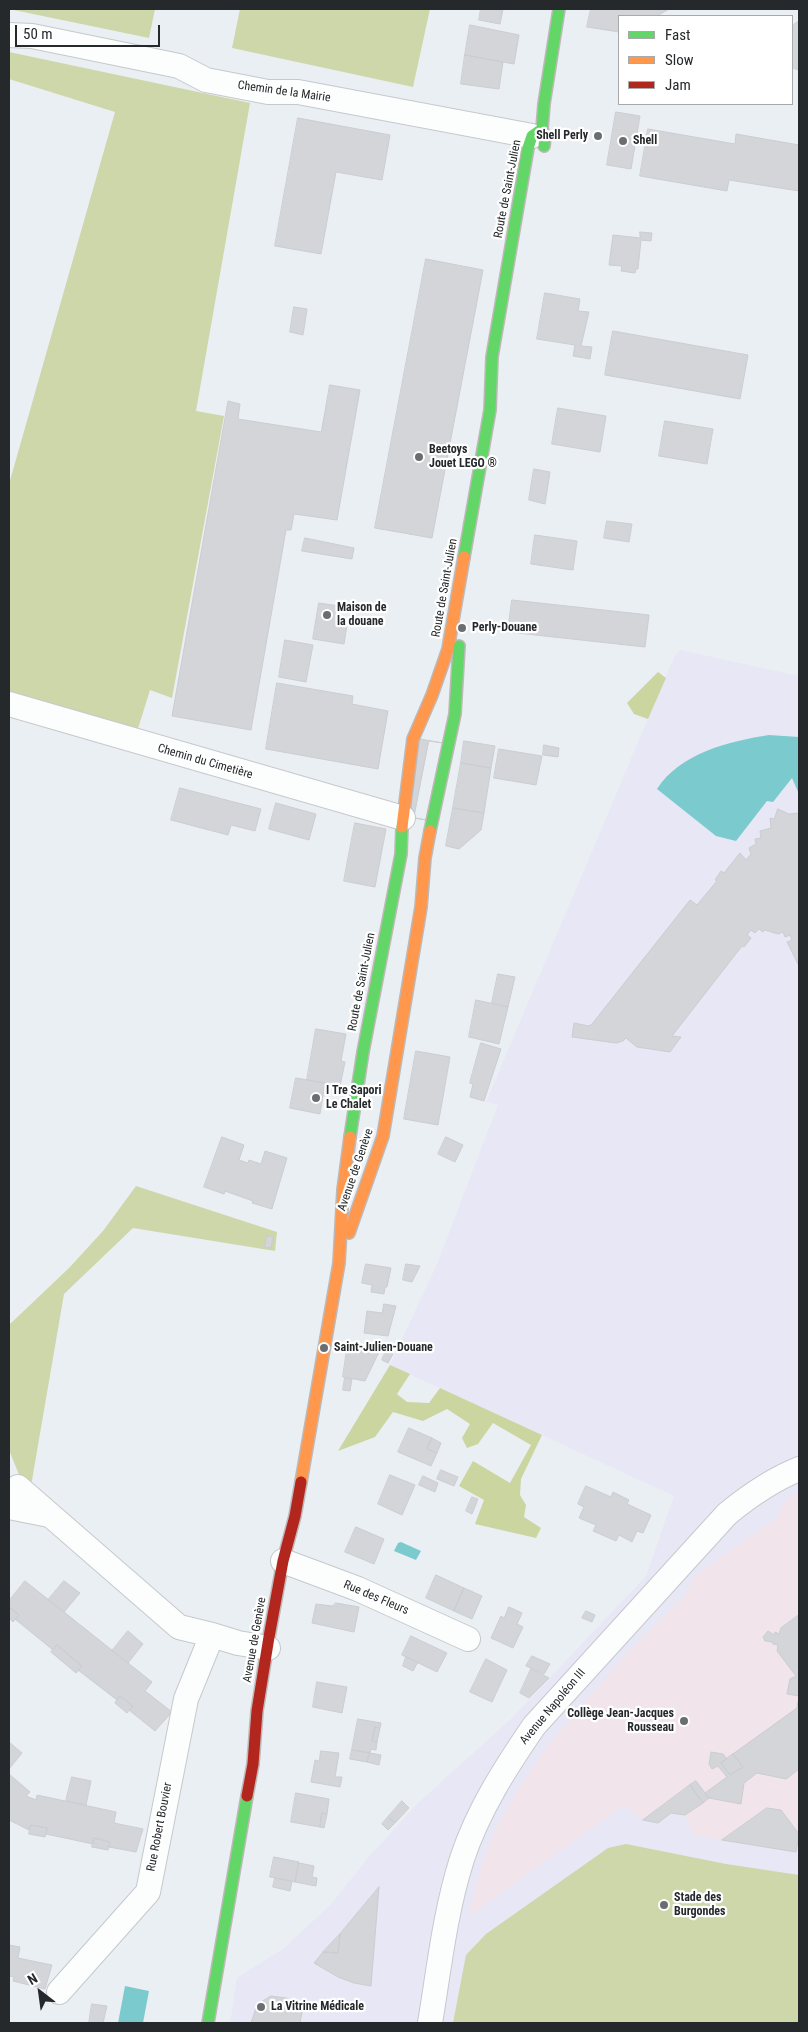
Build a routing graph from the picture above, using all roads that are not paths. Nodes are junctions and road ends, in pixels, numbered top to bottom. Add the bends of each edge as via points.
1 (559, 9) edge
2 (9, 35) edge
3 (537, 133) junction
4 (542, 161) dead end
5 (528, 210) dead end
6 (9, 704) edge
7 (402, 818) junction
8 (413, 856) junction
9 (378, 1017) junction
10 (403, 1022) junction
11 (363, 1052) joint
12 (398, 1055) joint
13 (358, 1167) junction
14 (339, 1262) junction
15 (799, 1469) edge
16 (13, 1497) edge
17 (283, 1561) junction
18 (212, 1635) junction
19 (468, 1639) dead end
20 (268, 1648) junction
21 (59, 1992) dead end
22 (208, 2023) edge
23 (430, 2023) edge

1 - 3 main road, Route de Saint-Julien
2 - 3 street, Chemin de la Mairie via 32,36 179,66 206,80 268,92 298,92
3 - 4 main road, Route de Saint-Julien via 545,137
3 - 7 main road, Route de Saint-Julien via 492,357 490,410 448,649 413,739
5 - 8 main road, Route de Saint-Julien via 500,358 499,403 457,656 455,714
6 - 7 street, Chemin du Cimetière
7 - 8 main road, Route de Saint-Julien
8 - 9 main road, Route de Saint-Julien via 384,943
8 - 10 main road, Route de Saint-Julien via 421,906
9 - 10 main road
9 - 11 main road, Route de Saint-Julien
10 - 12 main road, Route de Saint-Julien
11 - 13 main road, Avenue de Genève
12 - 13 main road, Avenue de Genève via 384,1136
13 - 14 main road, Avenue de Genève
13 - 14 main road, Avenue de Genève via 343,1190
14 - 17 main road, Avenue de Genève via 295,1516
15 - 23 street, Avenue Napoléon III via 752,1493 727,1514 534,1726 510,1761 487,1801 462,1860
16 - 18 street via 51,1516 179,1627
17 - 19 street, Rue des Fleurs via 358,1589
17 - 20 main road, Avenue de Genève
18 - 20 street
18 - 21 street, Rue Robert Bouvier via 186,1699 148,1892
20 - 22 main road, Avenue de Genève via 257,1711 253,1764

